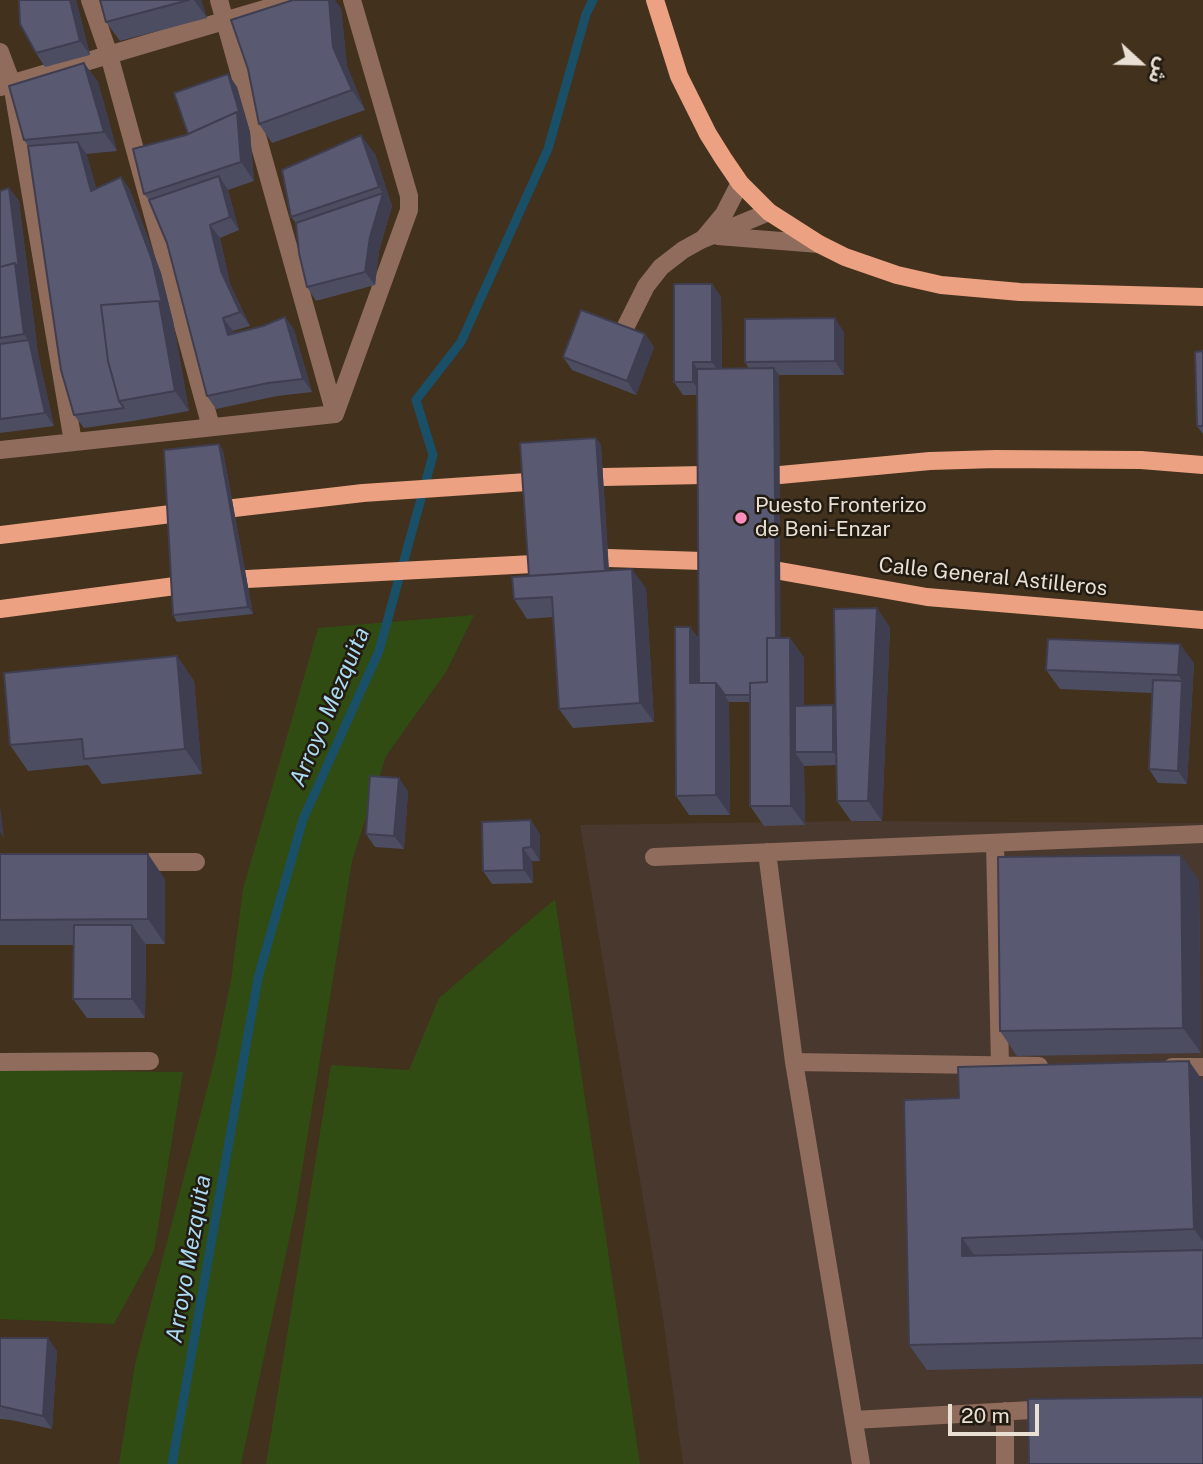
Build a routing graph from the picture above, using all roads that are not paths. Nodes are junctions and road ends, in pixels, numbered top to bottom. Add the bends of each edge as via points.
1 (90, 0) edge
2 (219, 0) edge
3 (295, 0) edge
4 (352, 0) edge
5 (656, 4) edge
6 (225, 21) junction
7 (0, 52) edge
8 (109, 55) junction
9 (6, 85) edge
10 (740, 183) junction
11 (769, 212) junction
12 (707, 238) junction
13 (819, 244) junction
14 (1203, 297) edge
15 (624, 330) edge
16 (335, 414) junction
17 (211, 427) junction
18 (73, 442) junction
19 (0, 450) edge
20 (1203, 465) edge
21 (703, 475) edge
22 (780, 475) dead end
23 (603, 477) dead end
24 (522, 483) edge
25 (234, 508) dead end
26 (171, 514) edge
27 (0, 535) edge
28 (608, 558) dead end
29 (703, 561) edge
30 (533, 564) edge
31 (780, 572) dead end
32 (247, 579) dead end
33 (176, 586) edge
34 (0, 609) edge
35 (1203, 620) edge
36 (1203, 834) edge
37 (995, 842) junction
38 (766, 852) junction
39 (654, 857) dead end
40 (196, 862) dead end
41 (112, 863) edge
42 (150, 1061) dead end
43 (0, 1062) edge
44 (794, 1062) junction
45 (1000, 1065) junction
46 (1054, 1066) edge
47 (1149, 1067) edge
48 (1203, 1068) edge
49 (1071, 1407) edge
50 (1005, 1411) junction
51 (854, 1420) junction
52 (861, 1464) edge
53 (1005, 1464) edge

1 - 8 street
2 - 6 street
3 - 6 street
4 - 16 street via 409,196 409,211
5 - 10 main road via 678,76
6 - 8 street
6 - 16 street
7 - 9 street
8 - 9 street
8 - 17 street
9 - 18 street
10 - 11 main road
10 - 12 street
11 - 12 street
11 - 13 main road
12 - 13 street
12 - 15 street via 661,267
13 - 14 main road via 897,275 941,285
16 - 17 street
17 - 18 street
18 - 19 street
20 - 22 main road via 1141,460 956,460
21 - 23 main road
24 - 25 main road via 363,493
26 - 27 main road
28 - 29 main road
30 - 32 main road
31 - 35 main road, Calle General Astilleros via 928,597
33 - 34 main road
36 - 37 street
37 - 38 street
37 - 45 street
38 - 39 street
38 - 44 street
40 - 41 street
42 - 43 street
44 - 45 street
44 - 51 street
45 - 46 street
47 - 48 street
49 - 50 street
50 - 51 street
50 - 53 street
51 - 52 street

